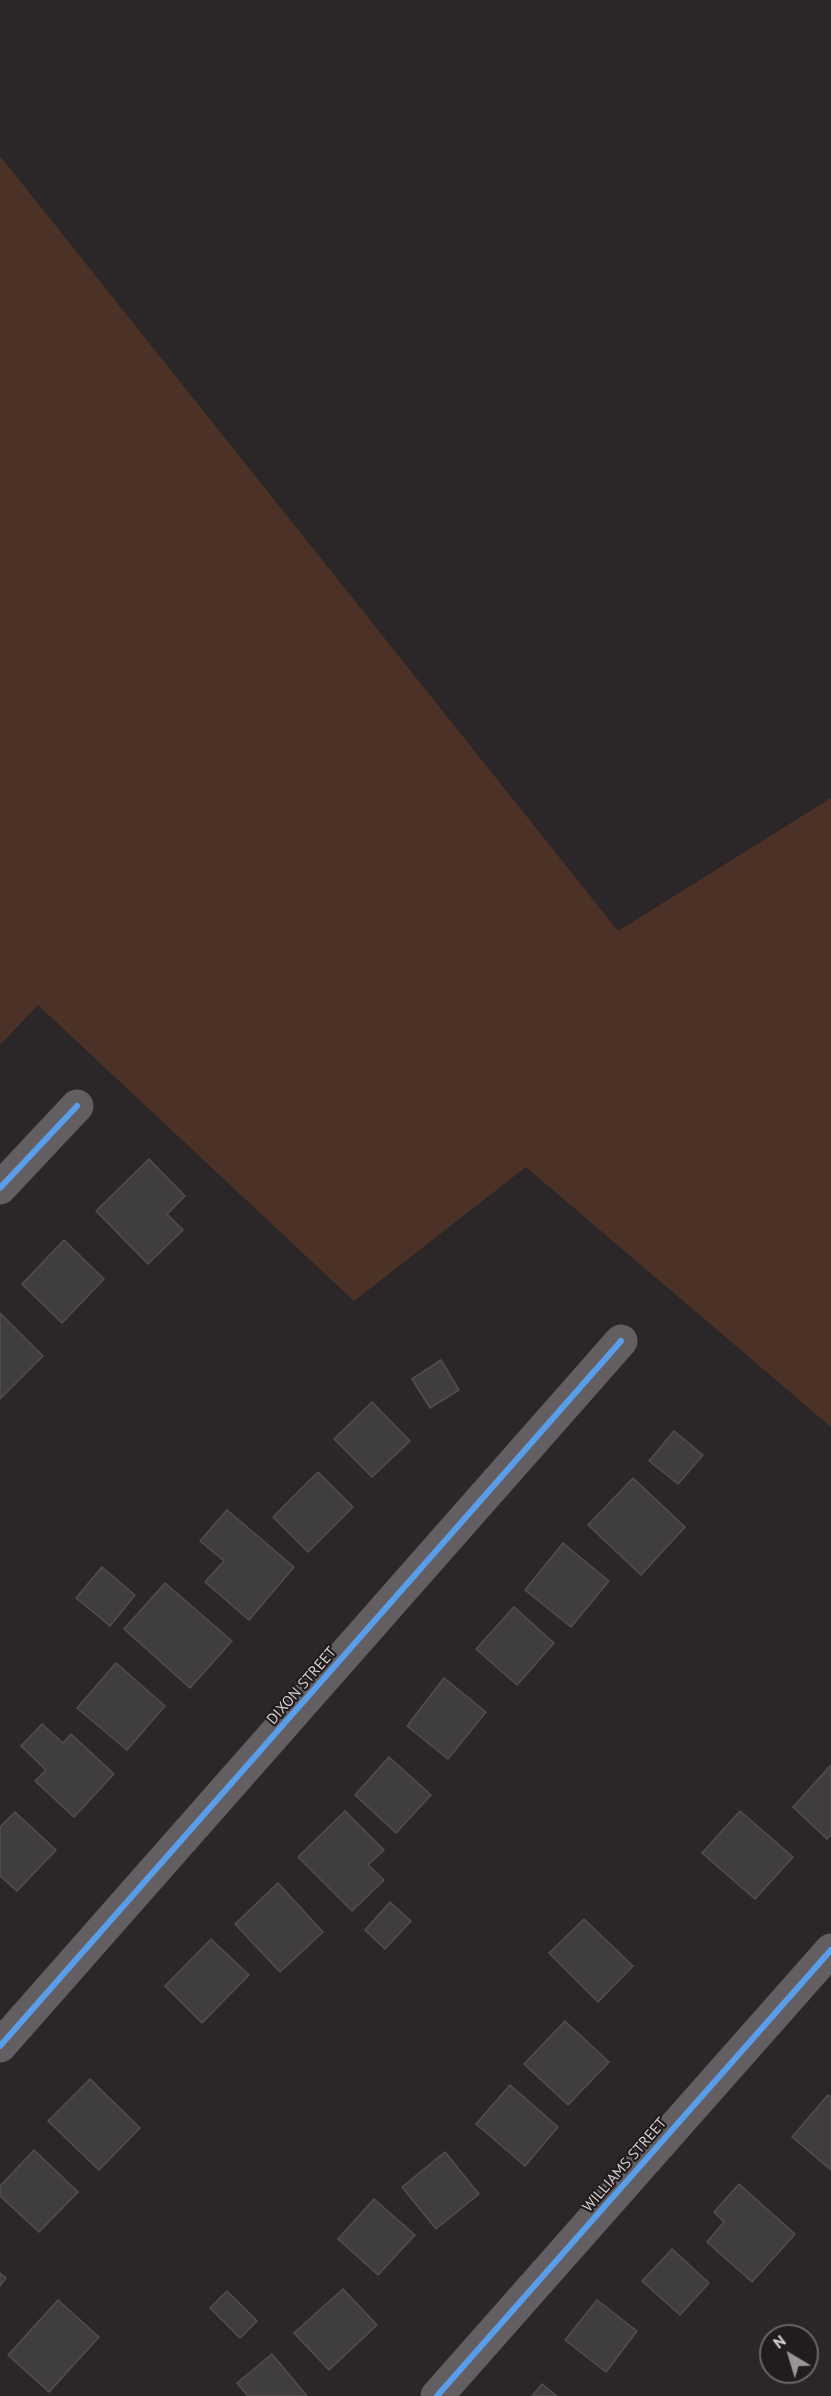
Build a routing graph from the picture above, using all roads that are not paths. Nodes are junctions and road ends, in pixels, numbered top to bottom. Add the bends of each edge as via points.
1 (77, 1106) dead end
2 (0, 1188) edge
3 (621, 1341) dead end
4 (831, 1950) edge
5 (0, 2046) edge
6 (437, 2396) edge

1 - 2 street
3 - 5 street, DIXON STREET
4 - 6 street, WILLIAMS STREET

